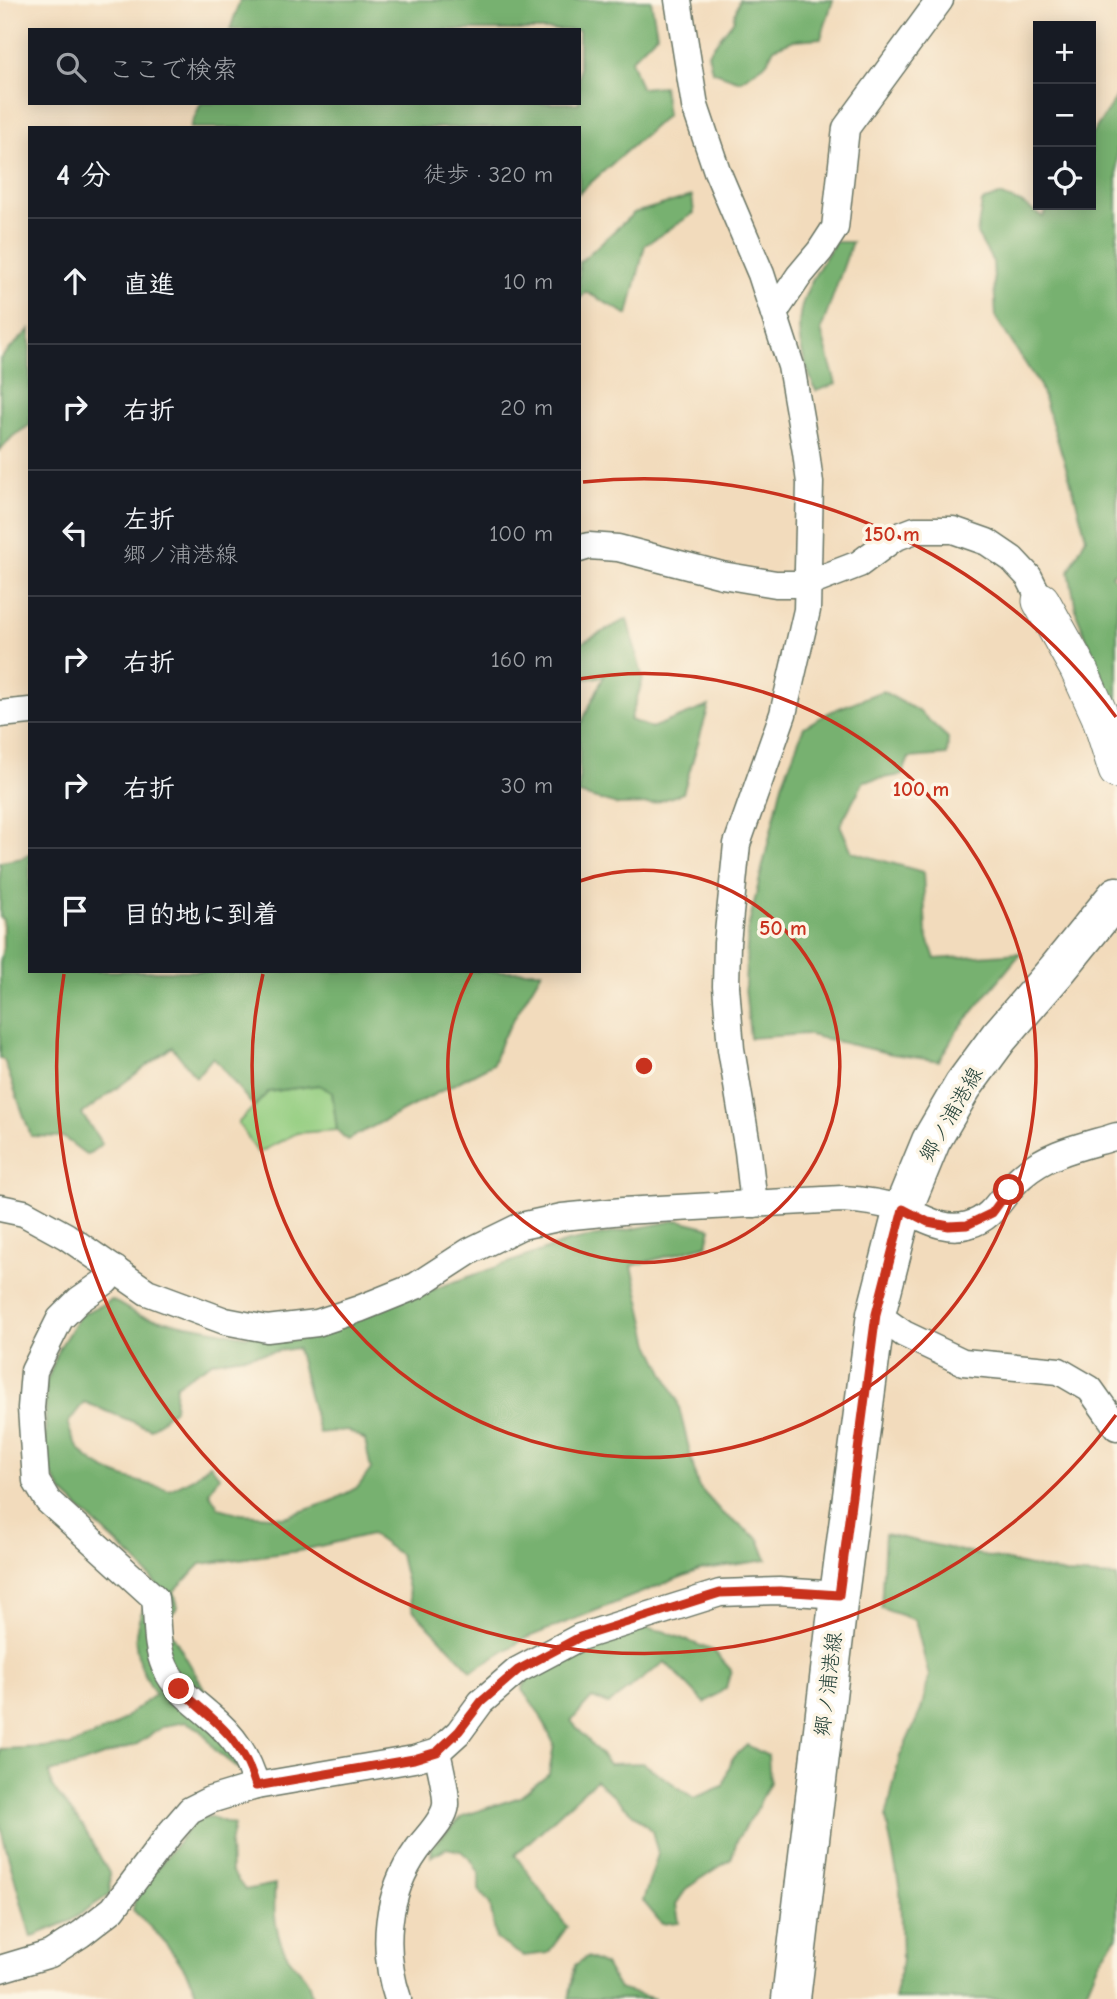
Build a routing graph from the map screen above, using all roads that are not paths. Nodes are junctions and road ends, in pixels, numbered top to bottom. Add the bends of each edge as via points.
1 (678, 0) edge
2 (940, 0) edge
3 (774, 313) junction
4 (581, 548) edge
5 (807, 584) junction
6 (1041, 601) joint
7 (28, 711) edge
8 (0, 714) edge
9 (1117, 770) edge
10 (1117, 896) edge
11 (1117, 1136) edge
12 (754, 1204) junction
13 (0, 1208) edge
14 (903, 1209) junction
15 (115, 1269) junction
16 (876, 1314) junction
17 (1117, 1427) edge
18 (839, 1595) junction
19 (437, 1752) junction
20 (256, 1786) junction
21 (0, 1969) edge
22 (398, 1999) edge
23 (791, 1999) edge

1 - 3 street via 695,106
2 - 3 street via 846,128 835,228
3 - 5 street via 791,366 806,452 810,495
4 - 5 street via 618,548 722,575
5 - 6 street via 859,564 894,538 915,530 953,530 987,542 1012,559 1029,577
5 - 12 street via 807,610 783,714 737,844 727,943 731,1049
6 - 9 street via 1095,704
7 - 8 street
10 - 14 main road, 郷ノ浦港線 via 962,1086 931,1140
11 - 14 street via 1067,1149 1023,1174 992,1213 967,1225 928,1222
12 - 14 street via 842,1199
12 - 15 street via 598,1213 521,1226 470,1251 416,1286 359,1310 317,1323 267,1329 225,1321 147,1292
13 - 15 street via 23,1213
14 - 16 main road, 郷ノ浦港線
15 - 20 street via 60,1319 34,1371 31,1408 36,1481 48,1501 155,1598 158,1648 167,1670 179,1689 236,1741 250,1763
16 - 17 street via 904,1334 963,1362 1059,1371 1090,1389
16 - 18 main road, 郷ノ浦港線
18 - 19 street via 720,1593 580,1637 518,1670 481,1702
18 - 23 main road, 郷ノ浦港線
19 - 20 street
19 - 22 street via 446,1806 404,1870 390,1914 390,1957
20 - 21 street via 190,1810 113,1909 50,1954

